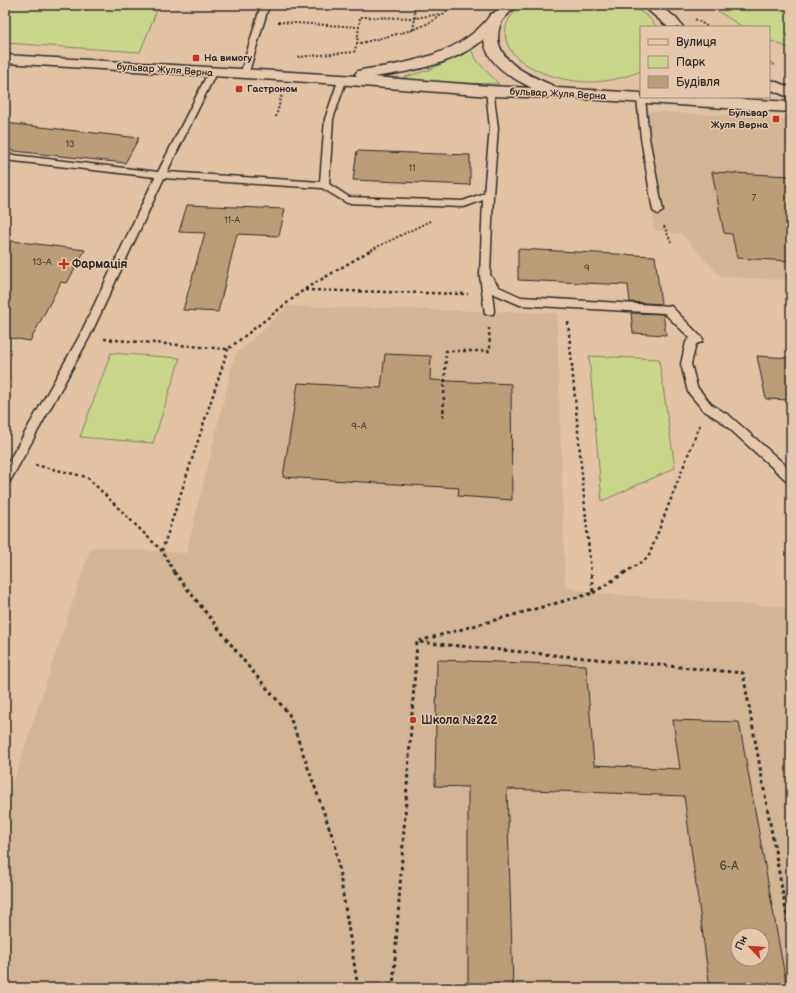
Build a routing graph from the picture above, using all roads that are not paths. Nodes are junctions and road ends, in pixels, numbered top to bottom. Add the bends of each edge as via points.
1 (265, 5) edge
2 (510, 5) edge
3 (649, 5) edge
4 (496, 17) junction
5 (675, 26) edge
6 (5, 59) edge
7 (212, 73) junction
8 (244, 75) junction
9 (324, 78) junction
10 (342, 81) junction
11 (770, 84) edge
12 (490, 91) junction
13 (791, 93) edge
14 (567, 94) junction
15 (640, 94) edge
16 (641, 98) edge
17 (687, 98) edge
18 (791, 107) edge
19 (5, 157) edge
20 (161, 175) junction
21 (324, 184) junction
22 (488, 195) junction
23 (658, 211) dead end
24 (485, 275) junction
25 (489, 311) road end
26 (791, 477) edge
27 (5, 479) edge

1 - 8 lane
2 - 4 street, бульвар Жуля Верна
3 - 5 street
4 - 9 street, бульвар Жуля Верна via 482,33 462,48 426,61 376,73
4 - 14 street via 491,36 494,51 507,67 529,81
6 - 7 street, бульвар Жуля Верна
7 - 8 street, бульвар Жуля Верна
7 - 20 lane
8 - 9 street, бульвар Жуля Верна
9 - 10 street, бульвар Жуля Верна
10 - 12 street, бульвар Жуля Верна
10 - 21 lane via 329,119
11 - 13 street
12 - 14 street, бульвар Жуля Верна
12 - 22 lane via 494,128
14 - 15 street, бульвар Жуля Верна
16 - 23 lane
17 - 18 street, бульвар Жуля Верна
19 - 20 lane
20 - 21 lane
20 - 27 lane via 84,338
21 - 22 lane via 348,200 464,204
22 - 24 lane
24 - 25 lane
24 - 26 lane via 495,290 520,301 667,309 698,338 692,342 686,364 692,389 707,407 726,419

